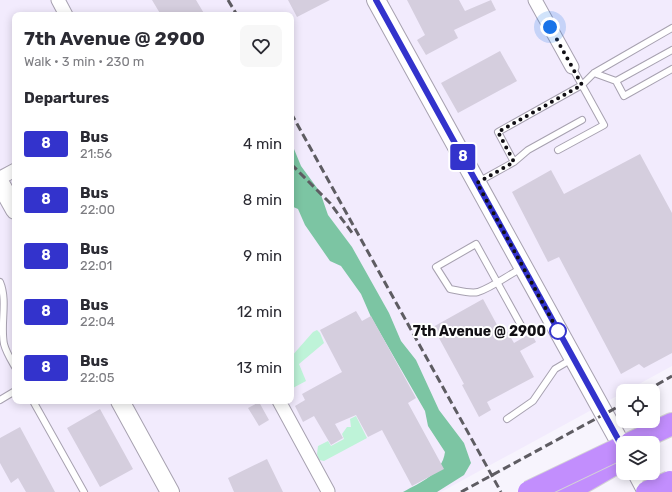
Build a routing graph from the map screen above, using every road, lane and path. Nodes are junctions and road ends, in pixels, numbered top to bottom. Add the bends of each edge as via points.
1 (58, 0) edge
2 (376, 0) edge
3 (535, 0) edge
4 (64, 12) edge
5 (672, 28) edge
6 (672, 50) edge
7 (572, 67) joint
8 (672, 69) edge
9 (594, 73) junction
10 (616, 81) junction
11 (582, 85) junction
12 (582, 120) dead end
13 (558, 150) dead end
14 (514, 162) junction
15 (12, 172) edge
16 (0, 178) edge
17 (0, 183) edge
18 (477, 183) junction
19 (12, 205) edge
20 (523, 267) junction
21 (0, 282) edge
22 (497, 282) junction
23 (523, 329) dead end
24 (573, 358) junction
25 (12, 361) edge
26 (12, 393) edge
27 (0, 400) edge
28 (35, 404) edge
29 (122, 404) edge
30 (280, 404) edge
31 (507, 418) dead end
32 (672, 424) edge
33 (672, 431) edge
34 (617, 436) edge
35 (646, 436) edge
36 (660, 438) edge
37 (616, 450) edge
38 (616, 463) edge
39 (641, 480) edge
40 (665, 485) edge
41 (328, 491) edge
42 (84, 492) edge
43 (170, 492) edge
44 (529, 492) edge
45 (566, 492) edge
46 (647, 492) edge

1 - 4 street
2 - 18 street
3 - 7 street
5 - 9 lane
6 - 10 lane
7 - 11 lane
8 - 10 lane via 624,96
9 - 10 lane
9 - 11 lane
11 - 13 lane via 604,126
11 - 14 lane via 498,132
12 - 14 lane via 528,150
14 - 18 lane
15 - 16 street
17 - 19 street
18 - 20 street
20 - 22 lane
20 - 24 street
21 - 25 lane via 3,290 4,344
22 - 22 lane via 477,293 450,289 436,267 476,244
22 - 23 lane
24 - 31 lane via 555,369 533,401
24 - 34 street
26 - 27 lane
28 - 42 lane
29 - 43 street
30 - 41 street
32 - 35 highway
33 - 36 highway
37 - 44 highway, bridge
38 - 45 highway
39 - 46 street
40 - 46 highway, bridge

